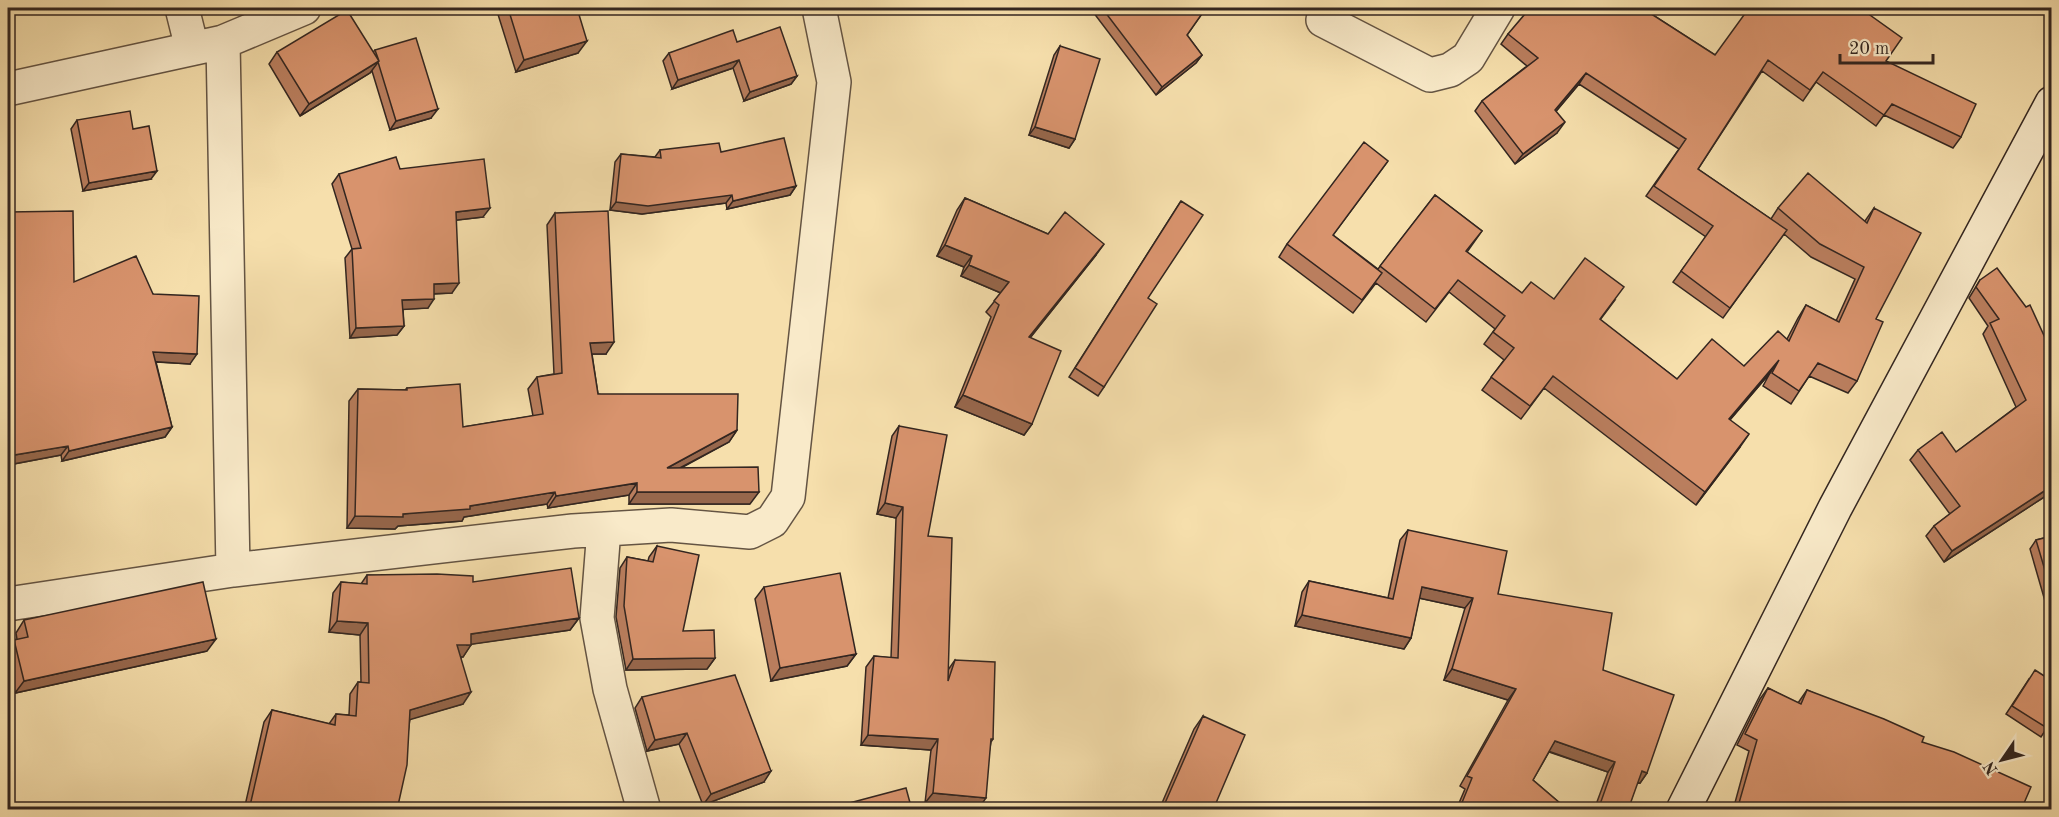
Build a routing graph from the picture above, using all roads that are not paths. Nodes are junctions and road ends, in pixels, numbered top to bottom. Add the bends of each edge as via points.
1 (182, 8) edge
2 (304, 8) edge
3 (819, 8) edge
4 (1498, 8) edge
5 (1323, 20) dead end
6 (208, 45) junction
7 (8, 89) edge
8 (2052, 103) edge
9 (604, 529) junction
10 (233, 570) junction
11 (8, 604) edge
12 (644, 810) edge
13 (1683, 810) edge

1 - 6 street
2 - 6 street
3 - 9 street via 834,82 788,497 772,521 750,532 671,525
4 - 5 street via 1468,58 1450,70 1430,75
6 - 7 street
6 - 10 street
8 - 13 street via 1835,508
9 - 10 street
9 - 12 street via 597,618 610,689
10 - 11 street

